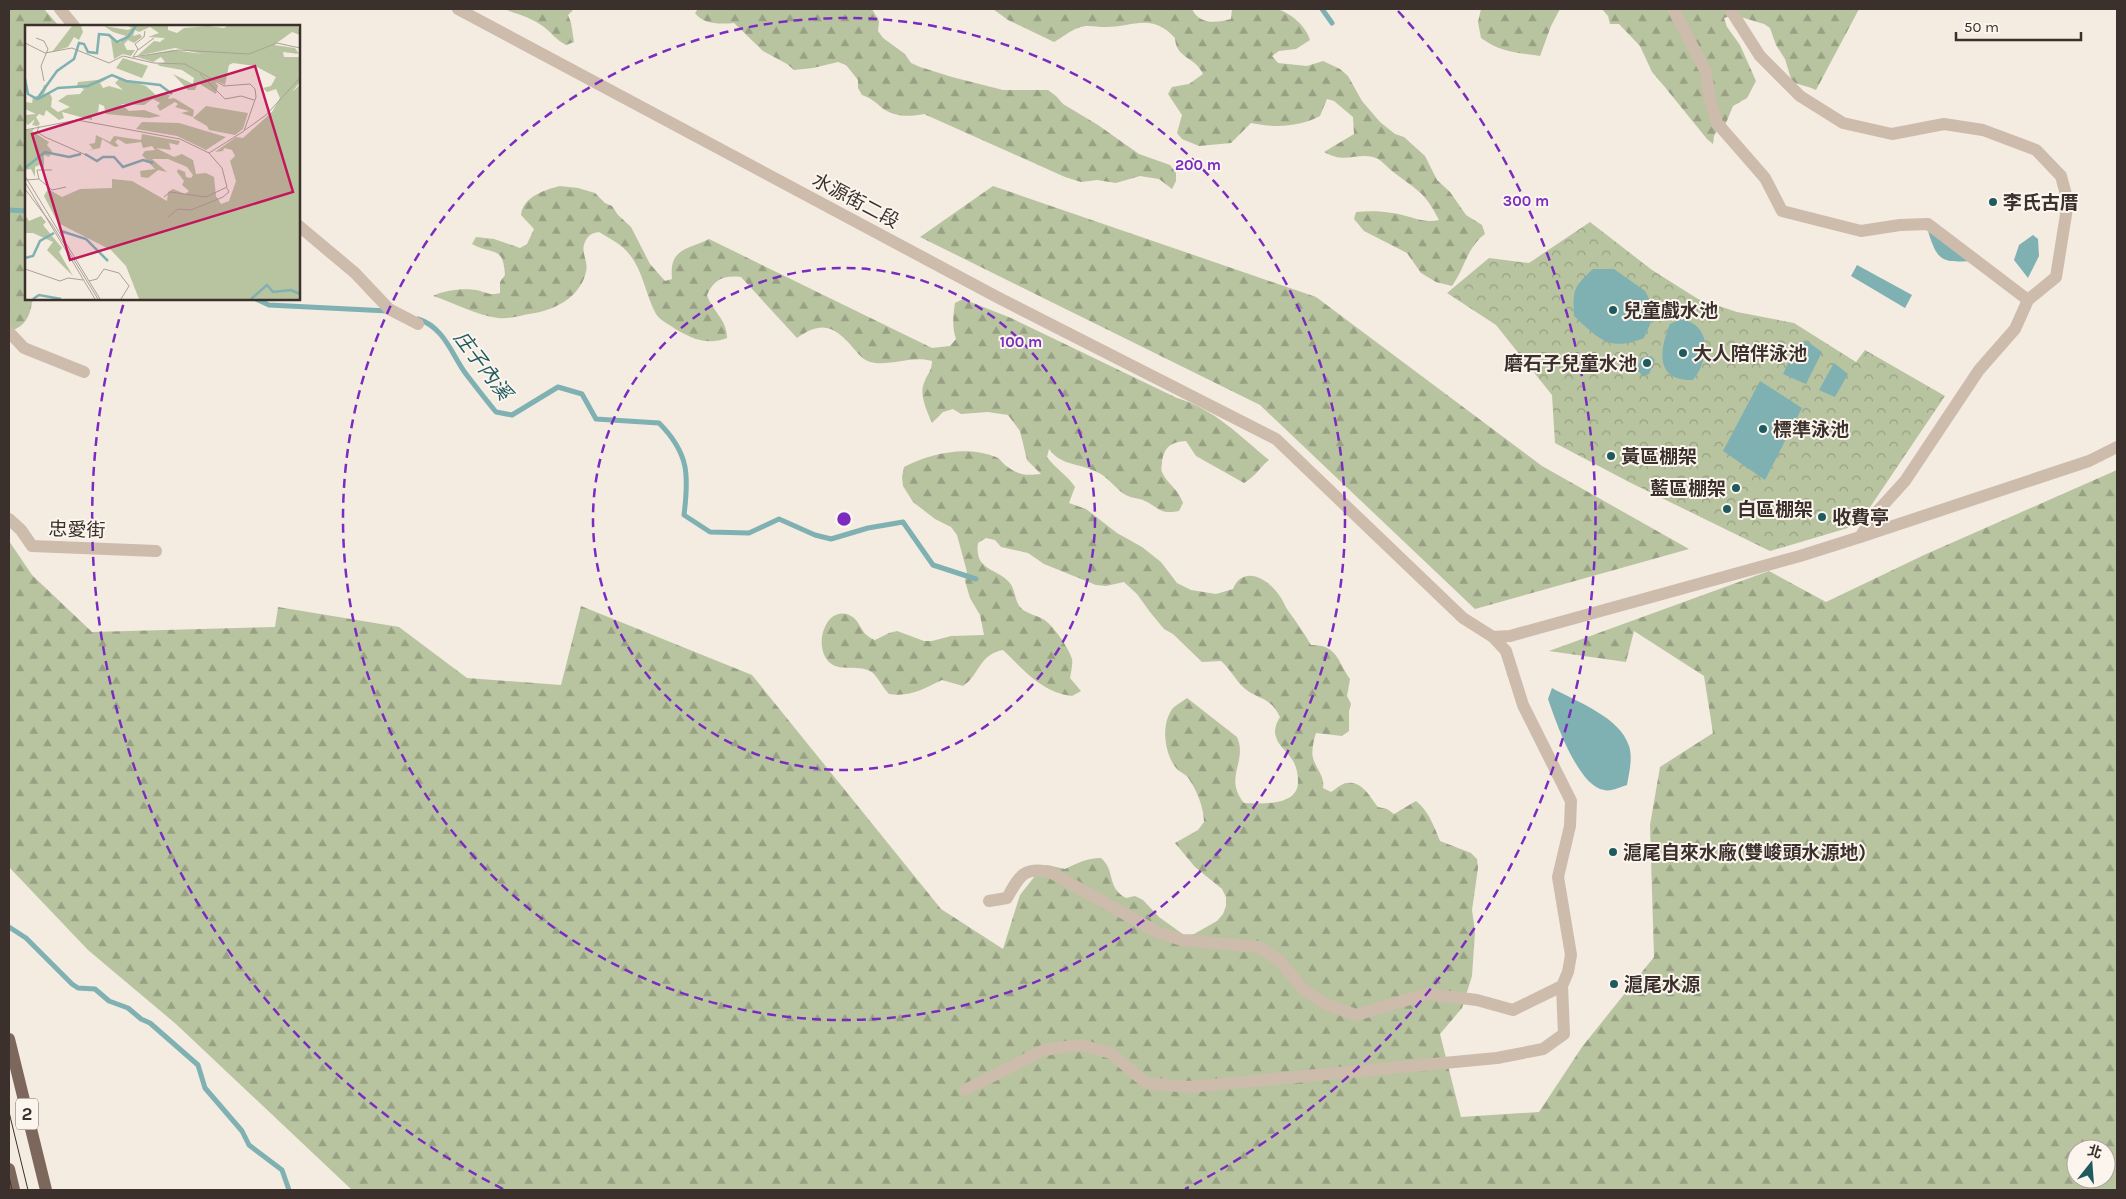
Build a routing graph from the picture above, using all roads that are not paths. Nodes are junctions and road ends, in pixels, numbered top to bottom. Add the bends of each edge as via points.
1 (60, 9) edge
2 (458, 9) edge
3 (1673, 9) edge
4 (1730, 9) edge
5 (73, 25) edge
6 (300, 227) edge
7 (2028, 300) junction
8 (418, 324) dead end
9 (9, 332) edge
10 (84, 372) dead end
11 (2117, 447) edge
12 (9, 519) edge
13 (1860, 537) junction
14 (156, 551) dead end
15 (1493, 636) junction
16 (989, 901) dead end
17 (1562, 986) junction
18 (9, 1039) edge
19 (965, 1090) dead end
20 (9, 1169) edge
21 (14, 1190) edge
22 (46, 1190) edge

1 - 5 street
2 - 15 street, 水源街二段 via 997,297 1276,439 1463,618
3 - 7 street via 1706,72 1716,123 1765,178 1782,211 1861,231 1928,224
4 - 7 street via 1760,56 1800,96 1843,123 1892,134 1944,124 1983,130 2036,150 2061,176 2068,202 2056,277
6 - 8 street via 355,273 389,309
7 - 13 street via 2015,329 1979,370 1905,481 1875,514
9 - 10 street via 24,348
11 - 13 street via 2089,461
12 - 14 street, 忠愛街 via 22,530 32,546
13 - 15 street via 1510,636
15 - 17 street via 1506,651 1523,705 1571,801 1570,826 1558,877 1570,955
16 - 17 street via 1007,898 1023,873 1035,868 1050,872 1157,932 1182,940 1259,947 1280,961 1303,989 1325,1004 1356,1015 1427,994 1477,1000 1513,1010
17 - 19 street via 1564,1034 1543,1049 1496,1058 1189,1087 1146,1083 1111,1053 1080,1045 1044,1050
18 - 22 main road, 2
20 - 21 main road

